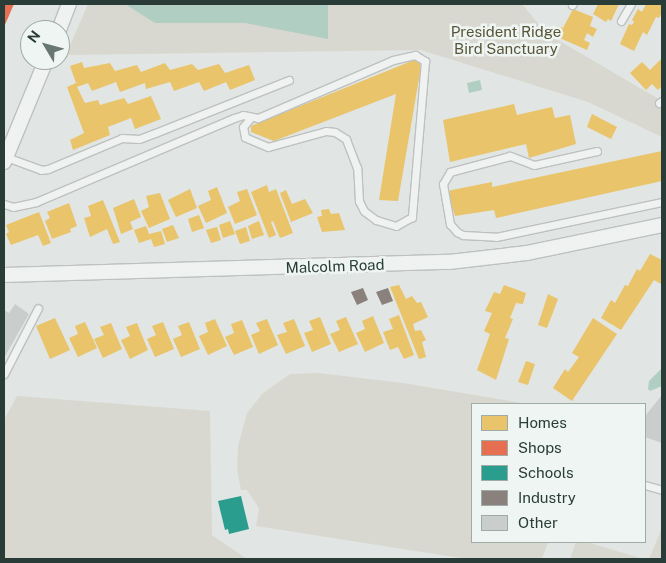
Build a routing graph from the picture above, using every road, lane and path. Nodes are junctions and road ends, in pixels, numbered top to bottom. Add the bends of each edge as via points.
1 (631, 4) edge
2 (69, 6) edge
3 (63, 20) edge
4 (621, 22) dead end
5 (42, 70) edge
6 (289, 80) dead end
7 (251, 117) junction
8 (597, 151) dead end
9 (5, 160) edge
10 (662, 202) edge
11 (4, 204) edge
12 (662, 225) edge
13 (4, 275) edge
14 (38, 308) dead end
15 (4, 374) edge
16 (646, 485) edge
17 (662, 490) edge

1 - 4 lane
2 - 3 street
5 - 9 street
6 - 9 lane via 139,139 122,138 48,169
7 - 7 lane via 258,118 392,60 422,57 426,61 412,218 396,226 376,220 364,211 358,202 357,168 346,138 326,131 268,147 246,137 243,128
7 - 11 lane via 234,118 36,202 13,207
8 - 10 lane via 534,165 510,156 450,172 443,184 450,224 463,235 496,237
12 - 13 street, Malcolm Road via 527,253 449,262
14 - 15 lane
16 - 17 lane

